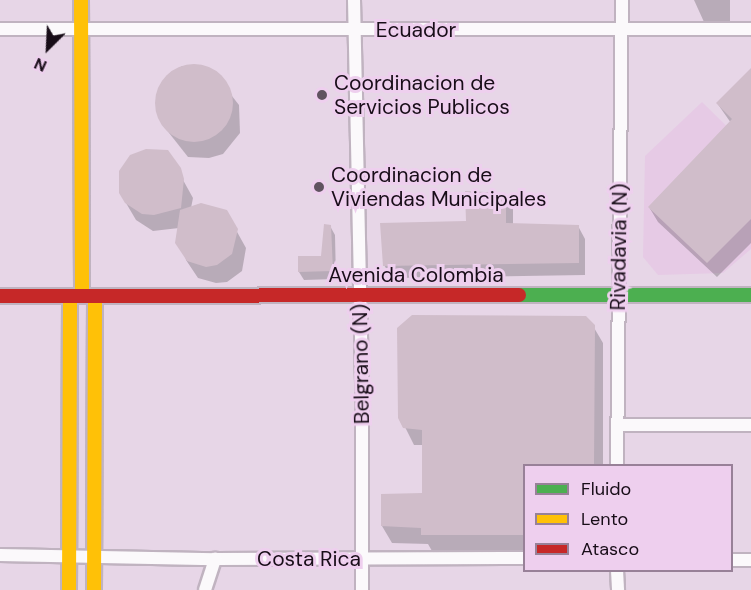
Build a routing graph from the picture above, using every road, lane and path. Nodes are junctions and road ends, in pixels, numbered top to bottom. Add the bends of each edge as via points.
1 (81, 0) edge
2 (354, 0) edge
3 (622, 0) edge
4 (80, 28) junction
5 (0, 29) edge
6 (622, 29) junction
7 (751, 29) edge
8 (355, 30) junction
9 (618, 295) junction
10 (751, 295) edge
11 (0, 296) edge
12 (82, 296) junction
13 (360, 296) junction
14 (617, 425) junction
15 (751, 425) edge
16 (617, 464) edge
17 (0, 555) edge
18 (69, 555) junction
19 (94, 556) junction
20 (523, 558) edge
21 (215, 559) junction
22 (362, 559) junction
23 (733, 560) edge
24 (751, 560) edge
25 (617, 572) edge
26 (69, 590) edge
27 (94, 590) edge
28 (205, 590) edge
29 (362, 590) edge
30 (618, 590) edge

1 - 4 street
2 - 8 street, Belgrano (N)
3 - 6 street, Rivadavia (N)
4 - 5 street, Ecuador
4 - 8 street, Ecuador
4 - 12 street
6 - 7 street, Ecuador
6 - 8 street, Ecuador
6 - 9 street, Rivadavia (N)
8 - 13 street, Belgrano (N)
9 - 10 street, Avenida Colombia
9 - 13 street, Avenida Colombia
9 - 14 street, Rivadavia (N)
11 - 12 street, Avenida Colombia
12 - 13 street, Avenida Colombia
12 - 18 street
12 - 19 street
13 - 22 street, Belgrano (N)
14 - 15 street
14 - 16 street, Rivadavia (N)
17 - 18 street, Costa Rica
18 - 19 street, Costa Rica
18 - 26 street
19 - 21 street, Costa Rica
19 - 27 street
20 - 22 street, Costa Rica
21 - 22 street, Costa Rica
21 - 28 street
22 - 29 street, Belgrano (N)
23 - 24 street
25 - 30 street

